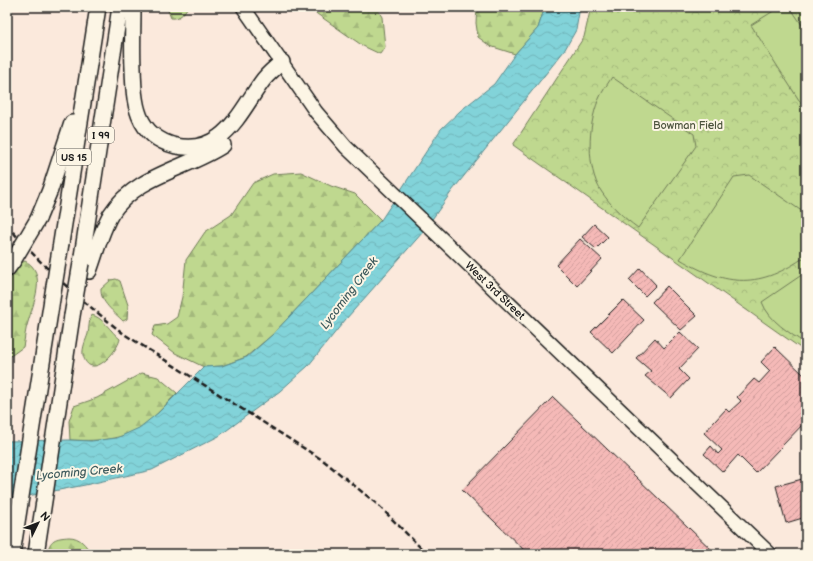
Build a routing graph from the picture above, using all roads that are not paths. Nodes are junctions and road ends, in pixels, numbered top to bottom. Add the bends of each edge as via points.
1 (98, 7) edge
2 (120, 7) edge
3 (133, 7) edge
4 (243, 7) edge
5 (282, 62) junction
6 (88, 70) junction
7 (10, 265) edge
8 (85, 267) junction
9 (12, 554) edge
10 (36, 554) edge
11 (770, 554) edge

1 - 6 highway
2 - 8 highway, I 99
3 - 5 highway via 136,107 150,132 172,144 198,146 221,136 265,78
4 - 5 main road, West 3rd Street
5 - 8 highway via 273,83 231,139 140,186 119,203 107,221
5 - 11 main road, West 3rd Street via 326,124 371,171
6 - 7 highway, bridge via 56,173 38,219
6 - 9 highway, US 15, bridge
8 - 10 highway, bridge via 72,316

